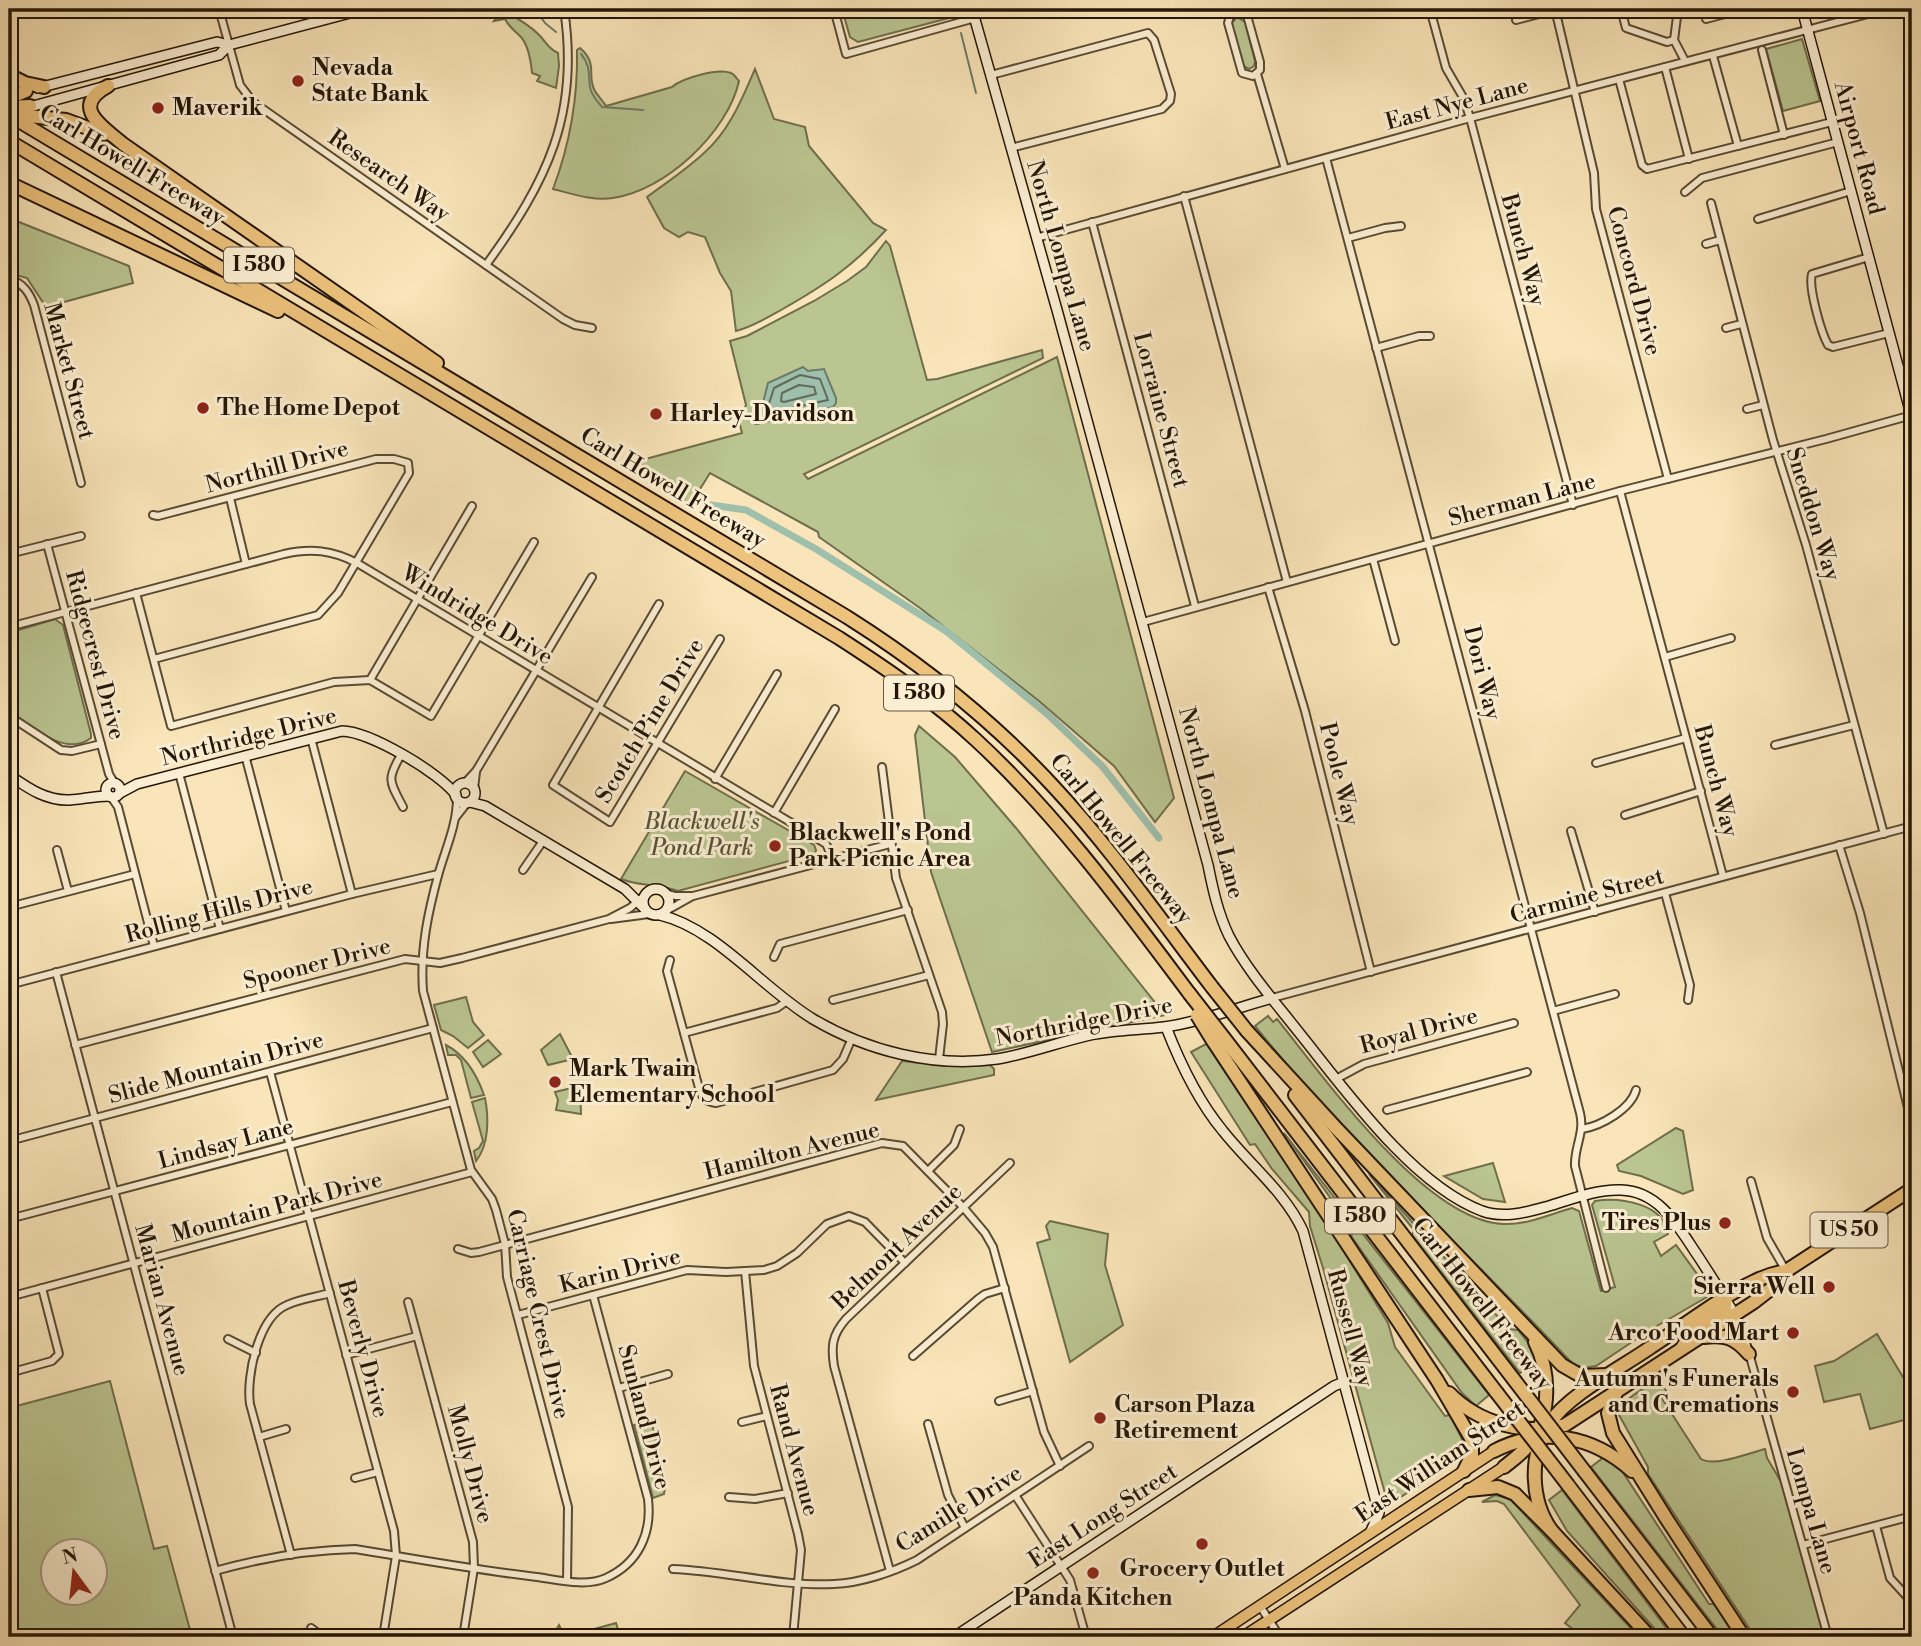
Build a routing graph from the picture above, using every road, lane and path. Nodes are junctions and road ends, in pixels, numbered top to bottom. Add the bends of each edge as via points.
1 (219, 9) edge
2 (365, 9) edge
3 (564, 9) edge
4 (834, 9) edge
5 (1430, 9) edge
6 (1555, 9) edge
7 (1621, 9) edge
8 (1678, 9) edge
9 (1744, 9) edge
10 (1802, 9) edge
11 (1887, 9) edge
12 (974, 13) edge
13 (1706, 19) dead end
14 (1516, 20) dead end
15 (1807, 29) junction
16 (1674, 40) junction
17 (229, 45) junction
18 (1762, 50) dead end
19 (1713, 55) junction
20 (1685, 61) junction
21 (1665, 66) junction
22 (1257, 74) junction
23 (9, 75) edge
24 (991, 75) junction
25 (1619, 79) junction
26 (108, 86) junction
27 (44, 87) junction
28 (26, 91) joint
29 (1574, 91) junction
30 (9, 97) edge
31 (30, 106) joint
32 (9, 112) edge
33 (1470, 118) junction
34 (1832, 122) junction
35 (1784, 135) junction
36 (1838, 142) junction
37 (14, 144) edge
38 (123, 144) junction
39 (1738, 146) junction
40 (1011, 148) junction
41 (1326, 158) junction
42 (1689, 159) junction
43 (1285, 169) junction
44 (9, 183) edge
45 (1851, 191) junction
46 (1685, 192) dead end
47 (1184, 197) junction
48 (1711, 203) dead end
49 (1758, 219) dead end
50 (1092, 222) junction
51 (1401, 226) dead end
52 (1036, 238) junction
53 (1348, 238) junction
54 (1720, 240) junction
55 (1706, 244) dead end
56 (1869, 257) junction
57 (486, 265) junction
58 (9, 279) edge
59 (1741, 324) junction
60 (592, 328) dead end
61 (1726, 328) dead end
62 (1889, 333) junction
63 (1430, 336) dead end
64 (1376, 348) junction
65 (469, 390) junction
66 (429, 393) junction
67 (1763, 405) junction
68 (1747, 409) dead end
69 (1912, 416) edge
70 (1776, 451) junction
71 (1668, 479) junction
72 (81, 483) dead end
73 (1620, 491) junction
74 (230, 498) junction
75 (1573, 505) junction
76 (472, 506) dead end
77 (153, 515) dead end
78 (81, 536) dead end
79 (534, 542) dead end
80 (47, 544) junction
81 (1429, 544) junction
82 (9, 554) edge
83 (1373, 559) junction
84 (357, 563) junction
85 (246, 564) junction
86 (593, 578) dead end
87 (1287, 582) junction
88 (1268, 587) junction
89 (136, 593) junction
90 (417, 600) junction
91 (659, 604) dead end
92 (1195, 606) junction
93 (65, 612) junction
94 (1143, 622) junction
95 (9, 627) edge
96 (478, 636) junction
97 (1731, 638) dead end
98 (720, 639) dead end
99 (1395, 641) dead end
100 (1665, 657) junction
101 (154, 659) junction
102 (536, 671) junction
103 (777, 674) dead end
104 (370, 680) junction
105 (598, 709) junction
106 (835, 709) dead end
107 (9, 716) edge
108 (1854, 725) junction
109 (311, 738) junction
110 (1686, 738) junction
111 (656, 743) junction
112 (101, 744) junction
113 (1775, 745) dead end
114 (245, 755) junction
115 (401, 755) junction
116 (1596, 763) dead end
117 (882, 767) dead end
118 (476, 772) junction
119 (179, 773) junction
120 (9, 775) edge
121 (715, 779) junction
122 (442, 780) junction
123 (463, 784) junction
124 (113, 790) junction
125 (475, 791) junction
126 (1701, 791) junction
127 (456, 797) junction
128 (468, 803) junction
129 (485, 806) junction
130 (403, 807) dead end
131 (774, 813) junction
132 (1625, 815) dead end
133 (455, 819) junction
134 (1912, 826) edge
135 (1571, 831) dead end
136 (1884, 834) junction
137 (543, 841) junction
138 (890, 844) junction
139 (1839, 845) junction
140 (57, 850) dead end
141 (833, 858) junction
142 (523, 870) dead end
143 (135, 874) junction
144 (439, 874) junction
145 (1723, 876) junction
146 (620, 887) junction
147 (68, 891) junction
148 (1665, 893) junction
149 (352, 894) junction
150 (693, 896) junction
151 (645, 902) junction
152 (666, 904) junction
153 (9, 908) edge
154 (908, 910) junction
155 (286, 911) junction
156 (1595, 912) junction
157 (610, 919) junction
158 (686, 925) junction
159 (220, 929) junction
160 (1531, 929) junction
161 (154, 946) junction
162 (774, 957) dead end
163 (670, 960) dead end
164 (421, 961) junction
165 (56, 972) junction
166 (1371, 972) junction
167 (929, 975) junction
168 (9, 985) edge
169 (1615, 994) dead end
170 (1272, 998) junction
171 (834, 1000) dead end
172 (1688, 1000) dead end
173 (787, 1001) junction
174 (1553, 1011) junction
175 (1514, 1023) dead end
176 (1166, 1027) junction
177 (433, 1028) junction
178 (1247, 1031) junction
179 (684, 1032) junction
180 (852, 1038) junction
181 (1218, 1039) junction
182 (75, 1045) junction
183 (939, 1059) junction
184 (270, 1072) junction
185 (1527, 1072) dead end
186 (1336, 1079) junction
187 (1636, 1090) dead end
188 (452, 1102) junction
189 (1387, 1110) dead end
190 (94, 1118) junction
191 (1912, 1124) edge
192 (960, 1129) dead end
193 (1583, 1129) junction
194 (9, 1140) edge
195 (290, 1146) junction
196 (1010, 1163) dead end
197 (928, 1171) junction
198 (472, 1172) junction
199 (1751, 1181) dead end
200 (1912, 1189) edge
201 (115, 1191) junction
202 (1582, 1196) junction
203 (963, 1208) junction
204 (310, 1217) junction
205 (9, 1219) edge
206 (505, 1244) junction
207 (458, 1249) dead end
208 (905, 1262) junction
209 (134, 1265) junction
210 (745, 1271) junction
211 (1786, 1271) junction
212 (1606, 1287) dead end
213 (42, 1288) junction
214 (1005, 1288) junction
215 (330, 1293) junction
216 (593, 1295) junction
217 (9, 1297) edge
218 (1725, 1298) junction
219 (408, 1302) dead end
220 (518, 1315) junction
221 (1735, 1315) junction
222 (1520, 1322) junction
223 (417, 1336) junction
224 (1700, 1338) junction
225 (229, 1339) dead end
226 (1680, 1351) junction
227 (256, 1353) junction
228 (1749, 1354) junction
229 (346, 1355) junction
230 (913, 1356) dead end
231 (9, 1373) edge
232 (668, 1374) dead end
233 (1611, 1374) junction
234 (1437, 1380) junction
235 (1344, 1382) junction
236 (619, 1388) junction
237 (1033, 1391) junction
238 (1616, 1393) junction
239 (999, 1401) dead end
240 (767, 1416) junction
241 (742, 1422) dead end
242 (928, 1424) dead end
243 (286, 1429) dead end
244 (1540, 1432) junction
245 (259, 1437) junction
246 (1089, 1446) dead end
247 (1494, 1451) joint
248 (1060, 1466) junction
249 (1504, 1467) joint
250 (1464, 1471) junction
251 (378, 1472) junction
252 (355, 1478) dead end
253 (1642, 1481) junction
254 (1469, 1490) junction
255 (788, 1493) junction
256 (1015, 1495) junction
257 (729, 1497) dead end
258 (1379, 1513) junction
259 (1398, 1514) junction
260 (1912, 1516) edge
261 (1876, 1526) junction
262 (965, 1528) junction
263 (1552, 1531) junction
264 (1369, 1534) junction
265 (1802, 1545) junction
266 (290, 1555) junction
267 (396, 1556) junction
268 (1061, 1566) junction
269 (474, 1568) junction
270 (673, 1569) dead end
271 (215, 1571) junction
272 (890, 1571) junction
273 (567, 1581) junction
274 (797, 1582) junction
275 (1912, 1602) edge
276 (1260, 1606) junction
277 (1270, 1620) junction
278 (311, 1628) dead end
279 (233, 1637) edge
280 (323, 1637) edge
281 (383, 1637) edge
282 (463, 1637) edge
283 (793, 1637) edge
284 (954, 1637) edge
285 (1086, 1637) edge
286 (1213, 1637) edge
287 (1243, 1637) edge
288 (1280, 1637) edge
289 (1650, 1637) edge
290 (1684, 1637) edge
291 (1712, 1637) edge
292 (1744, 1637) edge
293 (1828, 1637) edge

1 - 17 street, Research Way
2 - 17 street
3 - 57 street via 568,70 556,139 531,199
4 - 12 street via 846,54
5 - 33 street, Bunch Way via 1446,68
6 - 14 street
6 - 29 street, Concord Drive
7 - 16 street via 1631,31
8 - 16 street
9 - 13 street
10 - 15 street, Airport Road
11 - 15 street, East Nye Lane
12 - 24 street, North Lompa Lane
15 - 19 street, East Nye Lane
15 - 34 street, Airport Road
16 - 20 street
17 - 26 street via 219,55
17 - 27 street via 217,42
17 - 57 street, Research Way via 240,86 254,104
18 - 35 street
19 - 20 street, East Nye Lane
19 - 39 street
20 - 21 street, East Nye Lane
21 - 25 street, East Nye Lane
21 - 42 street
22 - 22 street via 1244,75 1239,66 1228,23 1234,12 1246,13 1260,62
22 - 43 street
23 - 27 highway
24 - 40 street, North Lompa Lane
24 - 40 street via 1148,33 1171,94 1162,109
25 - 29 street, East Nye Lane
25 - 42 street via 1644,168
26 - 31 street
26 - 38 highway via 94,97 90,110
27 - 28 street
28 - 30 highway
29 - 33 street, East Nye Lane
29 - 71 street, Concord Drive via 1594,173 1596,209
31 - 32 highway
32 - 38 highway via 66,120
32 - 65 highway, Carl Howell Freeway / I 580
33 - 41 street, East Nye Lane
33 - 75 street, Bunch Way
34 - 35 street
34 - 36 street, Airport Road
35 - 39 street
36 - 45 street, Airport Road
36 - 46 street via 1702,178
37 - 66 highway, Carl Howell Freeway / I 580
38 - 65 highway via 455,375
39 - 42 street
40 - 52 street, North Lompa Lane
41 - 43 street, East Nye Lane
41 - 53 street, Dori Way
43 - 47 street, East Nye Lane
44 - 66 highway via 270,307
45 - 49 street
45 - 56 street, Airport Road
47 - 50 street, East Nye Lane
47 - 87 street
48 - 54 street, Sneddon Way
50 - 52 street, East Nye Lane
50 - 92 street, Lorraine Street
51 - 53 street
52 - 94 street, North Lompa Lane
53 - 64 street, Dori Way
54 - 55 street
54 - 59 street, Sneddon Way
56 - 62 street, Airport Road
56 - 62 street via 1812,274 1824,336 1833,347
57 - 60 street, Research Way via 569,322
58 - 72 street, Market Street via 28,290 34,305
59 - 61 street
59 - 67 street, Sneddon Way
62 - 69 street, Airport Road
63 - 64 street
64 - 81 street, Dori Way
65 - 178 highway, Carl Howell Freeway / I 580, bridge via 847,617 949,688 1061,794
66 - 181 highway, Carl Howell Freeway / I 580, bridge via 839,638 974,738 1043,808 1175,975
67 - 68 street
67 - 70 street, Sneddon Way
69 - 70 street, Sherman Lane
70 - 71 street, Sherman Lane
70 - 108 street, Sneddon Way
71 - 73 street, Sherman Lane
73 - 75 street, Sherman Lane
73 - 100 street, Bunch Way
74 - 77 street, Northill Drive
74 - 84 street, Northill Drive via 376,459 402,460 409,465 409,473
74 - 85 street
75 - 81 street, Sherman Lane
76 - 90 street
78 - 80 street
79 - 96 street
80 - 82 street
80 - 93 street, Ridgecrest Drive
81 - 83 street, Sherman Lane
81 - 160 street, Dori Way
83 - 87 street, Sherman Lane
83 - 99 street
84 - 85 street, Windridge Drive via 312,550
84 - 90 street, Windridge Drive
84 - 101 street via 318,615
85 - 89 street, Windridge Drive
86 - 102 street
87 - 88 street, Sherman Lane
88 - 92 street, Sherman Lane
88 - 166 street, Poole Way
89 - 93 street, Windridge Drive
89 - 101 street
90 - 96 street, Windridge Drive
90 - 104 street
91 - 105 street
92 - 94 street, Sherman Lane
93 - 95 street, Windridge Drive
93 - 112 street, Ridgecrest Drive
94 - 170 street, North Lompa Lane via 1217,907 1234,945
96 - 102 street, Windridge Drive
96 - 104 street via 431,716
97 - 100 street
98 - 111 street, Scotch Pine Drive
100 - 110 street, Bunch Way
101 - 104 street via 171,726 334,682
102 - 105 street, Windridge Drive
102 - 118 street
103 - 121 street
105 - 111 street, Windridge Drive
105 - 111 street, Scotch Pine Drive via 554,785 610,822
106 - 131 street
107 - 112 street via 61,750
108 - 113 street
108 - 136 street, Sneddon Way
109 - 114 street, Northridge Drive
109 - 115 street, Northridge Drive via 355,732
109 - 149 street
110 - 116 street
110 - 126 street, Bunch Way
111 - 121 street, Windridge Drive
112 - 124 street, Ridgecrest Drive
114 - 119 street, Northridge Drive
114 - 155 street
115 - 122 street, Northridge Drive
115 - 130 street via 390,781
117 - 138 street
118 - 123 street
118 - 125 street
119 - 124 street, Northridge Drive
119 - 159 street
120 - 124 street, Northridge Drive via 47,797 66,800
121 - 131 street, Windridge Drive
122 - 123 street, Northridge Drive
122 - 127 street, Northridge Drive
123 - 125 street
123 - 127 street
124 - 143 street, Ridgecrest Drive
125 - 128 street
125 - 129 street, Northridge Drive
126 - 132 street
126 - 145 street, Bunch Way
127 - 128 street
127 - 133 street, Carriage Crest Drive
128 - 129 street, Northridge Drive
128 - 133 street, Carriage Crest Drive
129 - 137 street, Northridge Drive
131 - 141 street, Windridge Drive via 826,844
133 - 144 street, Carriage Crest Drive
134 - 136 street, Carmine Street
135 - 156 street
136 - 139 street, Carmine Street
137 - 142 street
137 - 146 street, Northridge Drive
138 - 141 street
138 - 154 street
139 - 145 street, Carmine Street
139 - 191 street
140 - 147 street
141 - 150 street
143 - 147 street
143 - 161 street, Ridgecrest Drive
144 - 149 street, Rolling Hills Drive
144 - 164 street, Carriage Crest Drive
145 - 148 street, Carmine Street
146 - 151 street, Northridge Drive
146 - 151 street, Northridge Drive
147 - 153 street
148 - 156 street, Carmine Street
148 - 172 street via 1689,982
149 - 155 street, Rolling Hills Drive
150 - 152 street
150 - 152 street via 675,896
151 - 152 street, Northridge Drive
151 - 152 street, Northridge Drive
151 - 157 street, Spooner Drive
151 - 157 street, Spooner Drive
152 - 158 street, Northridge Drive
152 - 158 street, Northridge Drive
154 - 162 street via 780,944
154 - 167 street
155 - 159 street, Rolling Hills Drive
156 - 160 street, Carmine Street
157 - 164 street, Spooner Drive via 462,958
158 - 173 street, Northridge Drive
159 - 161 street, Rolling Hills Drive
160 - 166 street, Carmine Street
160 - 174 street, Dori Way
161 - 165 street, Rolling Hills Drive
163 - 179 street via 667,971
164 - 177 street, Carriage Crest Drive
164 - 182 street, Spooner Drive via 405,959
165 - 168 street, Rolling Hills Drive
165 - 182 street, Marian Avenue
166 - 170 street, Carmine Street
167 - 171 street
167 - 183 street via 942,1012
169 - 174 street
170 - 176 street, Northridge Drive
170 - 186 street, North Lompa Lane
173 - 179 street via 778,1008
173 - 180 street, Northridge Drive
174 - 193 street, Dori Way
175 - 186 street, Royal Drive via 1364,1064
176 - 183 street, Northridge Drive via 1108,1031 996,1059
176 - 235 street, Russell Way via 1214,1120 1296,1217
177 - 184 street, Slide Mountain Drive
177 - 188 street, Carriage Crest Drive
178 - 222 highway
178 - 291 highway, Carl Howell Freeway / I 580, bridge
179 - 180 street via 701,1095 716,1103 833,1070 844,1059
180 - 183 street, Northridge Drive via 894,1052
181 - 234 highway
181 - 290 highway, Carl Howell Freeway / I 580, bridge
182 - 190 street, Marian Avenue
184 - 190 street, Slide Mountain Drive
184 - 195 street, Beverly Drive
185 - 189 street
186 - 202 street, North Lompa Lane via 1397,1149 1472,1206 1509,1215
187 - 193 street via 1626,1106
188 - 195 street, Lindsay Lane
188 - 198 street, Carriage Crest Drive
190 - 194 street, Slide Mountain Drive
190 - 201 street, Marian Avenue
192 - 197 street via 954,1145
193 - 202 street, Dori Way via 1574,1158
195 - 201 street, Lindsay Lane
195 - 204 street, Beverly Drive
196 - 203 street, Belmont Avenue
197 - 203 street, Hamilton Avenue
197 - 206 street, Hamilton Avenue via 903,1146 883,1143
198 - 204 street, Mountain Park Drive
198 - 206 street, Carriage Crest Drive via 492,1199
199 - 211 street via 1767,1238
200 - 211 highway, US 50
201 - 205 street, Lindsay Lane
201 - 209 street, Marian Avenue
202 - 212 street, Dori Way
202 - 218 street, North Lompa Lane via 1624,1190 1656,1202 1677,1225
203 - 208 street, Belmont Avenue
203 - 214 street, Hamilton Avenue via 993,1247
204 - 209 street, Mountain Park Drive
204 - 215 street, Beverly Drive
206 - 207 street, Hamilton Avenue via 471,1253
206 - 220 street, Carriage Crest Drive via 507,1277
208 - 210 street, Karin Drive via 865,1222 849,1216 827,1224 788,1261
208 - 272 street, Belmont Avenue via 837,1329 831,1350
209 - 213 street, Mountain Park Drive
209 - 271 street, Marian Avenue
210 - 216 street, Karin Drive via 688,1270
210 - 240 street, Rand Avenue via 751,1349
211 - 218 highway, US 50 via 1759,1279
211 - 221 highway, US 50 via 1768,1292
213 - 217 street, Mountain Park Drive
213 - 231 street via 59,1354 52,1361
214 - 230 street via 978,1299
214 - 237 street, Hamilton Avenue
215 - 227 street via 285,1305 268,1320
215 - 229 street, Beverly Drive
216 - 220 street, Karin Drive
216 - 236 street, Sunland Drive
218 - 221 street, North Lompa Lane
218 - 226 highway via 1725,1309 1693,1331
218 - 233 highway, US 50
219 - 223 street, Molly Drive
220 - 273 street, Carriage Crest Drive via 568,1507
221 - 224 highway, US 50
221 - 228 street, Lompa Lane
222 - 233 highway via 1572,1372
222 - 244 highway via 1533,1338 1544,1367 1546,1392
223 - 229 street
223 - 269 street, Molly Drive via 473,1542
224 - 226 highway, US 50
224 - 228 highway via 1727,1336
225 - 227 street
226 - 238 highway, US 50
227 - 245 street via 249,1394
228 - 265 street, Lompa Lane
229 - 251 street, Beverly Drive
232 - 236 street
233 - 244 highway, US 50 via 1573,1399
234 - 244 highway via 1474,1413
234 - 250 highway via 1472,1440 1472,1455
235 - 258 street, Russell Way
235 - 268 street, East Long Street
236 - 273 street, Sunland Drive via 650,1518 630,1564 606,1578
237 - 239 street
237 - 248 street, Hamilton Avenue via 1044,1432
238 - 244 highway via 1565,1425
238 - 253 highway via 1608,1413 1610,1425
240 - 241 street
240 - 255 street, Rand Avenue
242 - 262 street via 948,1494
243 - 245 street
244 - 247 highway
244 - 249 highway
244 - 253 highway via 1602,1448
244 - 263 highway via 1536,1493
245 - 266 street
246 - 248 street, Camille Drive
247 - 250 main road, East William Street
248 - 256 street, Camille Drive
249 - 254 main road, East William Street
250 - 259 main road, East William Street
251 - 252 street
251 - 267 street, Beverly Drive
253 - 292 highway
254 - 263 highway via 1509,1490
254 - 277 main road, East William Street
255 - 257 street via 755,1499
255 - 274 street, Rand Avenue via 800,1550
256 - 262 street, Camille Drive
256 - 268 street
258 - 259 street
258 - 264 street
259 - 264 main road, East William Street
260 - 261 street
261 - 265 street
261 - 275 street via 1890,1578
262 - 272 street, Camille Drive via 917,1560
263 - 289 highway
264 - 276 main road, East William Street
265 - 293 street, Lompa Lane
266 - 267 street via 355,1549
266 - 271 street
267 - 269 street
267 - 281 street, Beverly Drive
268 - 284 street, East Long Street
268 - 285 street via 1073,1588
269 - 273 street
269 - 282 street, Molly Drive
270 - 274 street, Camille Drive
271 - 279 street, Marian Avenue
272 - 274 street, Camille Drive via 846,1583
274 - 283 street, Rand Avenue
276 - 277 street
276 - 286 main road, East William Street
277 - 287 main road, East William Street
277 - 288 street
278 - 280 street

